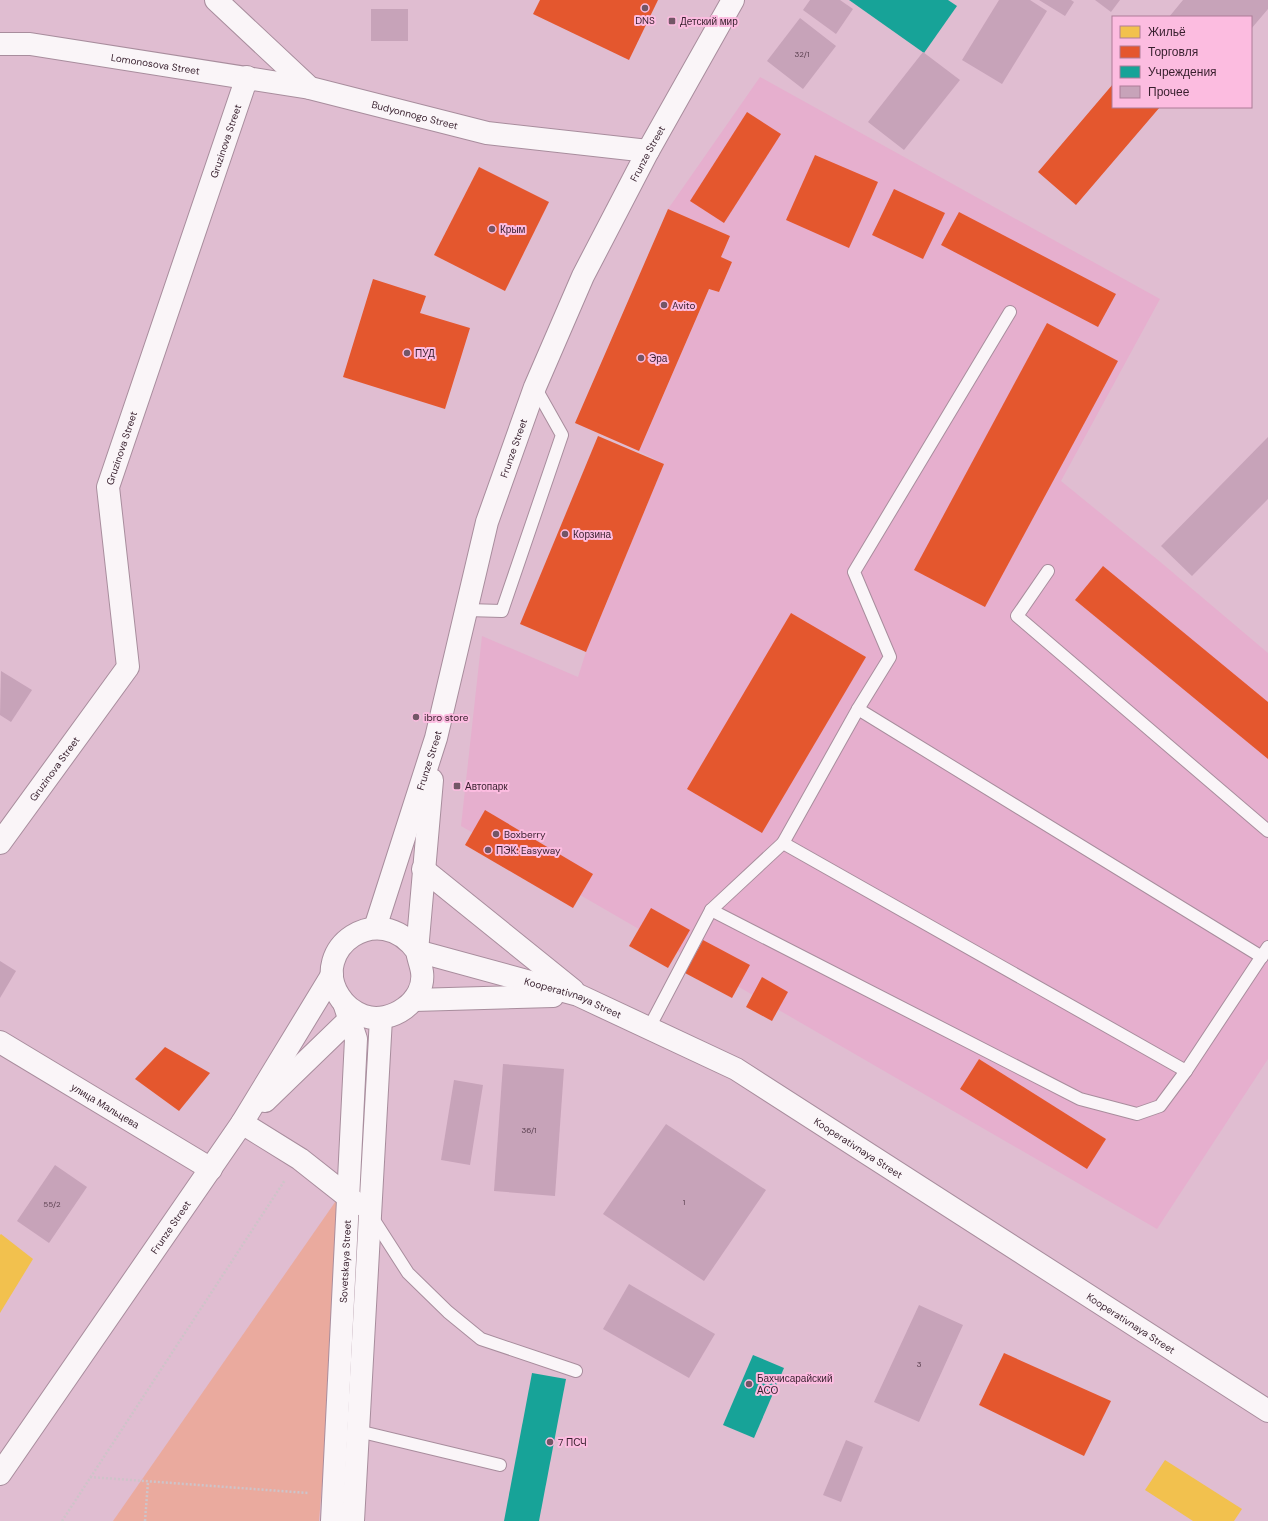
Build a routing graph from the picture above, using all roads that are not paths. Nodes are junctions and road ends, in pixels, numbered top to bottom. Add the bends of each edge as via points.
1 (216, 0) edge
2 (732, 0) edge
3 (0, 44) edge
4 (247, 77) junction
5 (310, 88) junction
6 (648, 151) junction
7 (1010, 312) dead end
8 (535, 387) junction
9 (1048, 571) dead end
10 (466, 610) junction
11 (858, 709) junction
12 (436, 738) junction
13 (1268, 831) edge
14 (0, 842) edge
15 (783, 843) junction
16 (424, 870) junction
17 (711, 910) junction
18 (375, 928) junction
19 (416, 951) junction
20 (1265, 952) edge
21 (332, 975) junction
22 (578, 995) junction
23 (414, 1000) junction
24 (350, 1008) junction
25 (381, 1018) junction
26 (649, 1028) junction
27 (0, 1042) edge
28 (1186, 1071) junction
29 (242, 1123) junction
30 (210, 1169) junction
31 (348, 1197) junction
32 (370, 1214) junction
33 (576, 1371) dead end
34 (1268, 1411) edge
35 (358, 1431) junction
36 (500, 1465) dead end
37 (0, 1474) edge
38 (332, 1521) edge
39 (353, 1521) edge

1 - 5 main road, Budyonnogo Street
2 - 6 main road, Frunze Street
3 - 4 main road, Lomonosova Street via 30,44
4 - 5 main road, Lomonosova Street
4 - 14 main road, Gruzinova Street via 108,487 128,667
5 - 6 main road, Budyonnogo Street via 487,132
6 - 8 main road, Frunze Street via 583,276
7 - 11 lane via 854,572 890,657
8 - 10 main road, Frunze Street via 487,522
8 - 10 lane via 562,435 502,611
9 - 13 lane via 1017,616
10 - 12 main road, Frunze Street
11 - 15 lane
11 - 20 lane
12 - 16 main road
12 - 18 main road, Frunze Street
15 - 17 lane
15 - 28 lane
16 - 19 main road
16 - 22 main road
17 - 26 lane
17 - 28 lane via 1080,1099 1137,1114 1160,1106
18 - 19 main road via 399,934 409,941
18 - 21 main road via 361,931 339,948 333,962
19 - 22 main road, Kooperativnaya Street
19 - 23 main road via 422,973 420,987
20 - 28 lane
21 - 24 main road via 335,990
21 - 29 main road, Frunze Street
22 - 23 main road
22 - 26 main road, Kooperativnaya Street
23 - 25 main road via 394,1015
24 - 25 main road via 368,1017
24 - 29 main road
24 - 31 main road, Sovetskaya Street via 356,1039
25 - 32 main road
26 - 34 main road, Kooperativnaya Street via 736,1069
27 - 30 main road, улица Мальцева
29 - 30 main road, Frunze Street
29 - 31 main road via 300,1158
30 - 37 main road, Frunze Street
31 - 32 main road
31 - 38 main road, Sovetskaya Street
32 - 33 lane via 408,1273 448,1312 481,1339
32 - 35 main road
35 - 36 lane
35 - 39 main road

